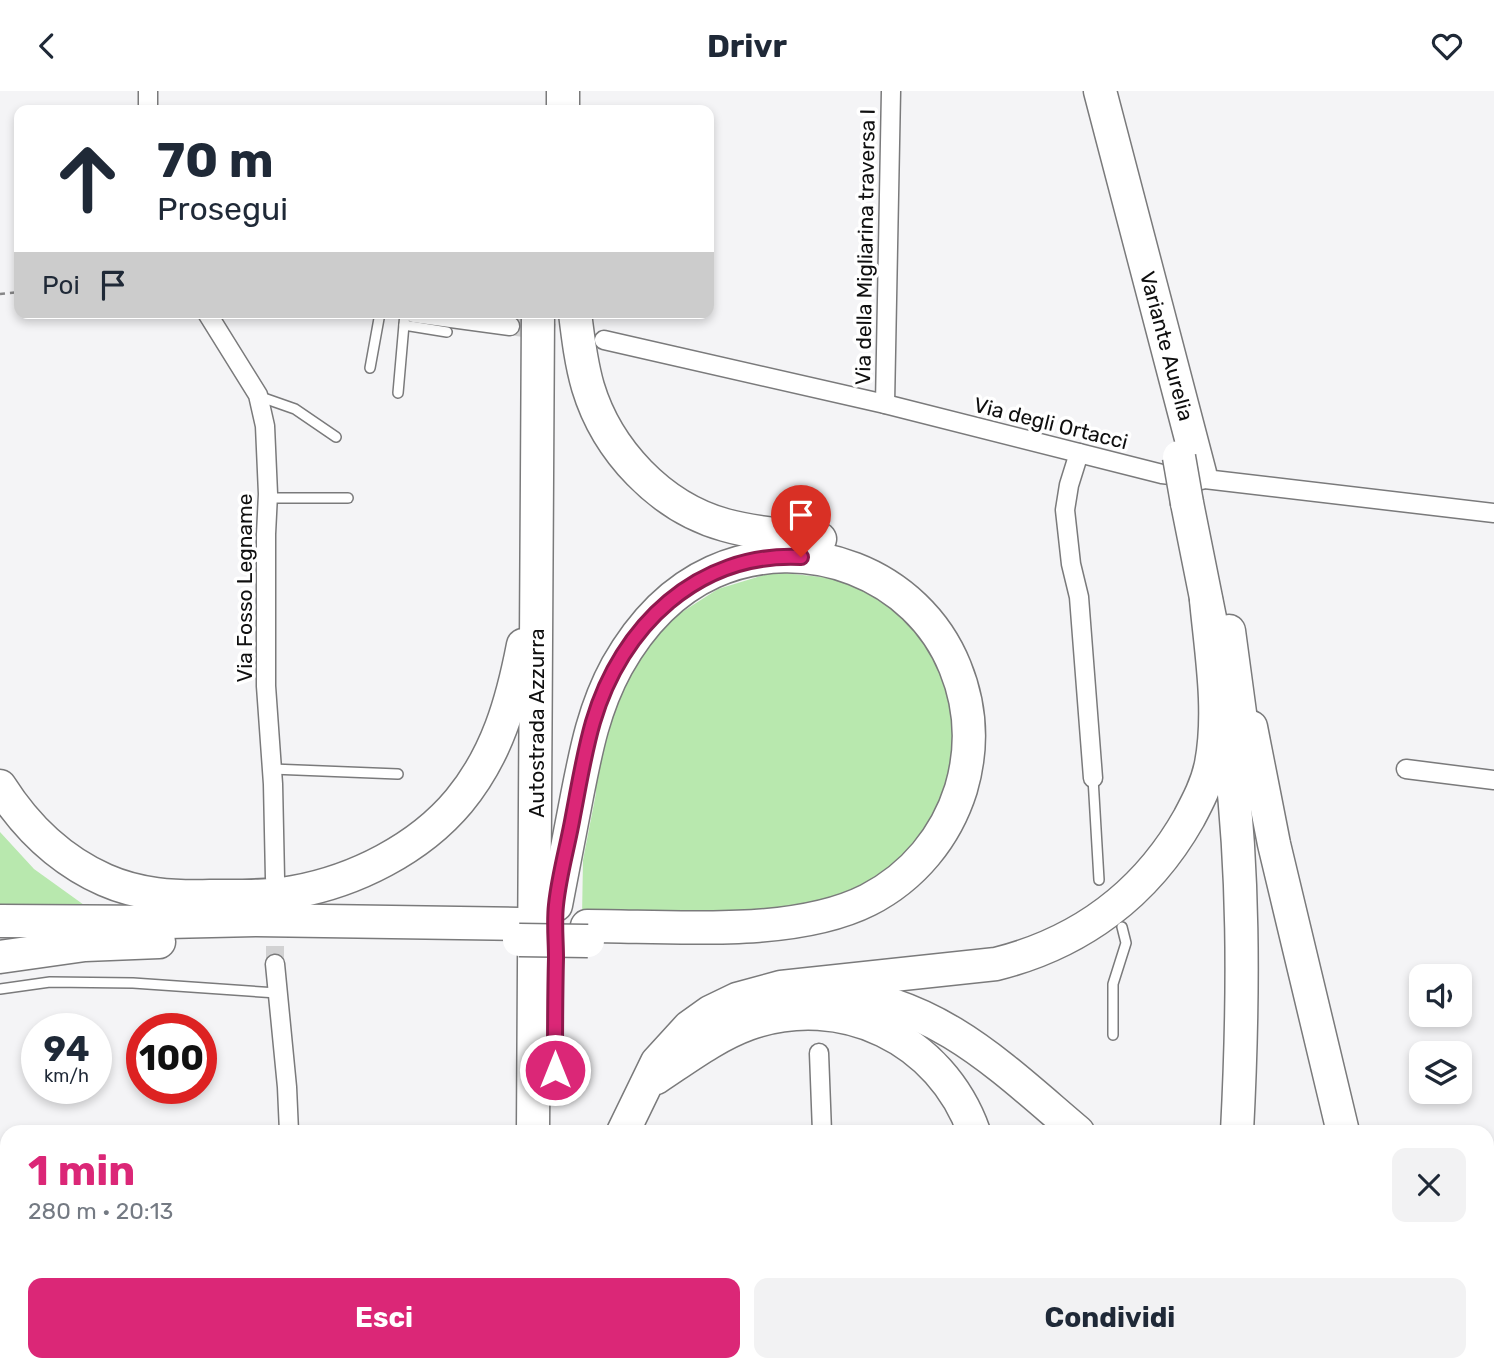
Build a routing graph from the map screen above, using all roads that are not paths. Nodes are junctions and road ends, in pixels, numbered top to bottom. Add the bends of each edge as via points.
1 (891, 91) edge
2 (1084, 91) edge
3 (1100, 91) edge
4 (211, 319) edge
5 (379, 319) edge
6 (409, 319) edge
7 (560, 319) edge
8 (576, 319) edge
9 (524, 320) edge
10 (447, 332) dead end
11 (604, 340) tunnel mouth
12 (370, 368) dead end
13 (398, 393) dead end
14 (258, 395) junction
15 (885, 404) junction
16 (336, 437) dead end
17 (1079, 453) junction
18 (1189, 465) junction
19 (268, 498) junction
20 (348, 498) dead end
21 (1494, 513) edge
22 (537, 568) junction
23 (1215, 601) junction
24 (272, 769) junction
25 (1406, 769) dead end
26 (398, 774) dead end
27 (1093, 778) joint
28 (1494, 780) edge
29 (0, 786) edge
30 (0, 815) edge
31 (275, 878) dead end
32 (1098, 880) dead end
33 (556, 905) junction
34 (256, 920) junction
35 (0, 921) edge
36 (1122, 927) dead end
37 (0, 932) edge
38 (519, 932) junction
39 (587, 933) junction
40 (207, 938) junction
41 (0, 957) edge
42 (275, 964) tunnel mouth
43 (0, 989) edge
44 (276, 993) junction
45 (876, 1005) junction
46 (1114, 1035) dead end
47 (819, 1053) dead end
48 (648, 1084) junction
49 (289, 1125) edge
50 (533, 1125) edge
51 (555, 1125) edge
52 (626, 1125) edge
53 (822, 1125) edge
54 (971, 1125) edge
55 (1049, 1125) edge
56 (1070, 1125) edge
57 (1237, 1125) edge
58 (1255, 1125) edge
59 (1341, 1125) edge

1 - 15 street, Via della Migliarina traversa I
2 - 18 highway, Variante Aurelia
3 - 18 highway, Variante Aurelia
4 - 14 street, Via Fosso Legname
5 - 12 lane
6 - 10 lane
6 - 13 lane
7 - 33 highway, Autostrada Azzurra
8 - 39 highway via 593,400 610,437 635,468 673,500 710,520 850,546 904,572 941,606 967,644 982,683 988,733 981,791 952,854 927,882 884,913 826,935 774,942
9 - 22 highway, Autostrada Azzurra
11 - 15 street, Via degli Ortacci
14 - 16 lane via 295,409
14 - 19 street, Via Fosso Legname via 265,426
15 - 17 street, Via degli Ortacci
17 - 21 street, Via degli Ortacci via 1162,474
17 - 27 street via 1065,510 1079,597
18 - 23 highway, Variante Aurelia, bridge
19 - 20 lane
19 - 24 street, Via Fosso Legname via 266,681
22 - 29 highway via 516,681 489,757 447,813 415,840 369,868 319,886 268,895 193,897 138,892 95,875 52,848 26,823
22 - 50 highway, Autostrada Azzurra
23 - 45 highway via 1210,767 1200,799 1154,870 1092,924 1035,953
23 - 57 highway via 1237,821 1242,944
23 - 58 highway via 1246,760 1256,881
23 - 59 highway via 1235,632 1274,844
24 - 26 lane
24 - 31 street, Via Fosso Legname
25 - 28 street
27 - 32 lane
30 - 34 highway via 46,865 90,891 153,909
33 - 39 highway via 585,751 600,701 628,648 668,601 699,579 734,564 789,556 832,561 871,575 916,607 939,636 958,674 969,743 953,811 916,866 869,900 800,922
33 - 51 highway, Autostrada Azzurra
34 - 35 highway
34 - 38 highway
36 - 46 lane via 1126,943 1113,984
37 - 40 highway
38 - 39 highway, bridge
38 - 40 highway
40 - 41 highway via 85,945
42 - 44 street
43 - 44 lane via 64,982 133,983
44 - 49 street
45 - 48 highway via 854,1019 824,1013 772,1017 730,1032
45 - 48 highway via 791,1003 744,1016 688,1043
45 - 48 highway via 781,987 748,995 698,1020 657,1062
45 - 54 highway via 944,1077
45 - 55 highway via 957,1049
45 - 56 highway via 899,1007 960,1037
47 - 53 street
48 - 52 highway

